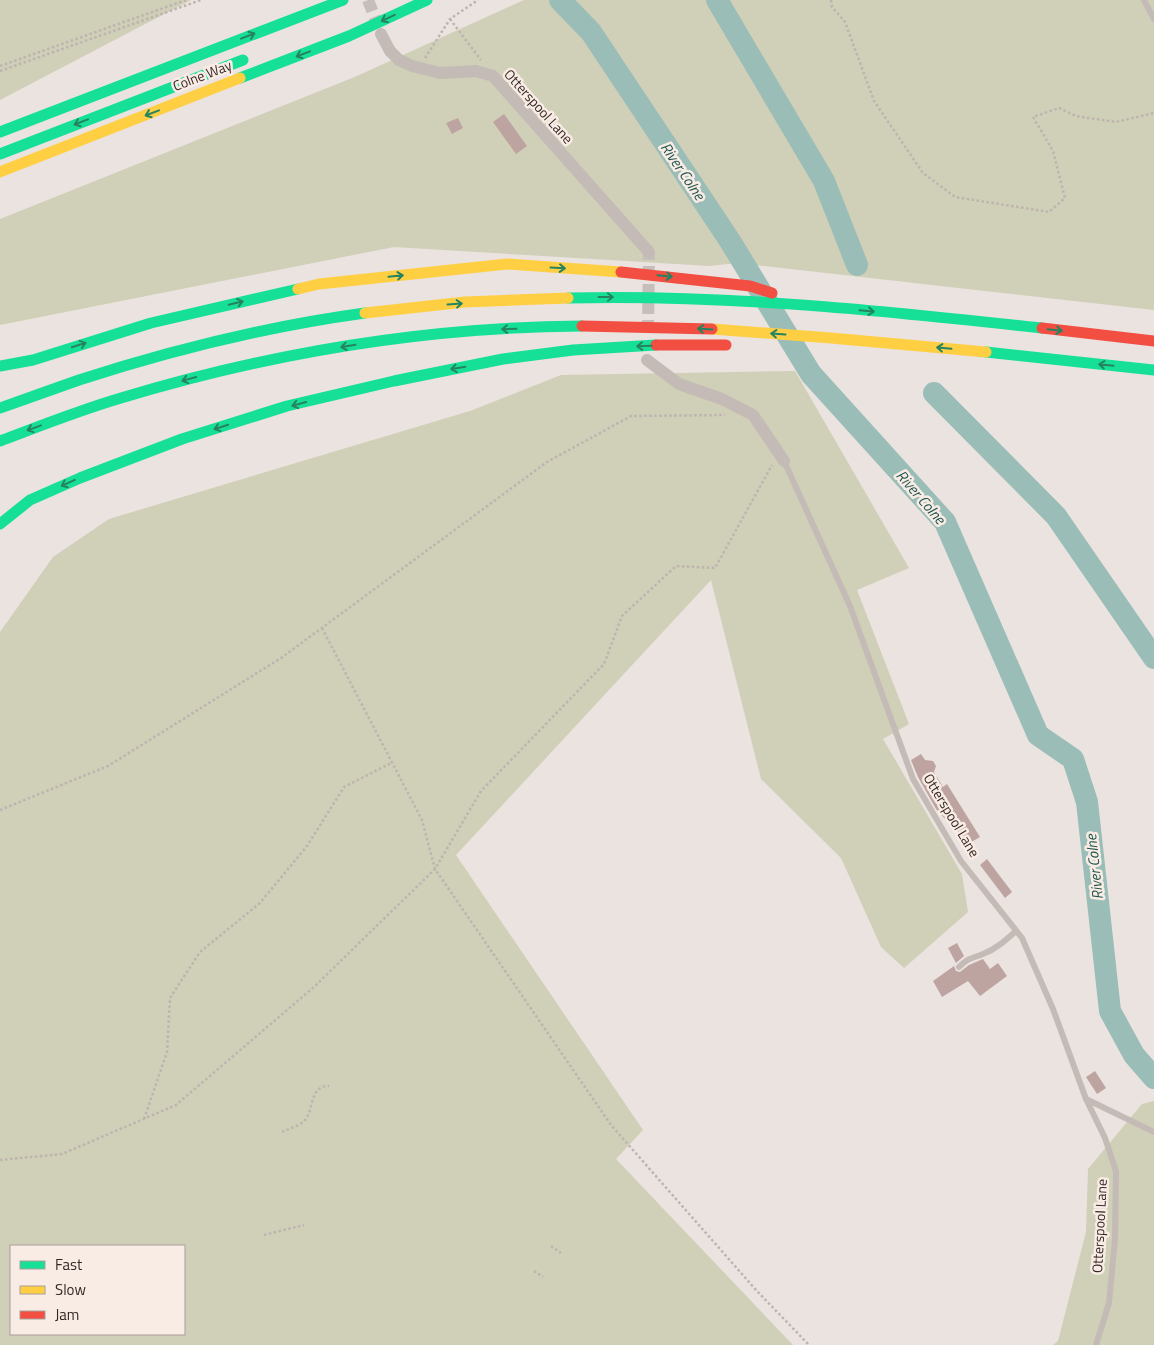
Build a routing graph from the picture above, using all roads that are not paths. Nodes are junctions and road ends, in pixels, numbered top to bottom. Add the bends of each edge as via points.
1 (344, 0) edge
2 (406, 0) edge
3 (427, 0) edge
4 (1144, 0) edge
5 (370, 13) dead end
6 (1154, 19) edge
7 (381, 34) tunnel mouth
8 (253, 56) dead end
9 (0, 132) edge
10 (0, 154) edge
11 (0, 172) edge
12 (648, 252) tunnel mouth
13 (818, 307) junction
14 (838, 338) junction
15 (1154, 341) edge
16 (738, 346) dead end
17 (772, 346) dead end
18 (648, 360) dead end
19 (0, 366) edge
20 (1154, 370) edge
21 (0, 408) edge
22 (0, 441) edge
23 (781, 457) joint
24 (0, 524) edge
25 (1016, 931) junction
26 (959, 968) dead end
27 (1086, 1098) junction
28 (1154, 1132) edge
29 (1096, 1345) edge

9 -> 1 highway, Colne Way
2 - 5 highway
3 -> 11 highway via 349,36
4 - 6 lane
7 - 12 street, Otterspool Lane via 399,60 419,68 440,73 476,71 493,76
8 -> 10 highway, Colne Way
13 -> 15 highway
19 -> 13 highway via 33,360 151,323 319,284 506,264 750,286
21 -> 13 highway via 177,352 359,314 563,297 668,298
14 - 17 highway
20 -> 14 highway
14 -> 22 highway via 644,326 445,333 285,356 220,371 141,391
16 -> 24 highway via 636,346 521,356 378,382 267,412 111,464 30,500
18 - 23 street, Otterspool Lane via 679,384 722,399 754,415
23 - 25 lane, Otterspool Lane via 850,606 913,780 961,861
25 - 26 lane via 999,946 968,959
25 - 27 lane, Otterspool Lane via 1022,938 1052,1009
27 - 28 lane
27 - 29 lane, Otterspool Lane via 1116,1171 1115,1239 1109,1303

